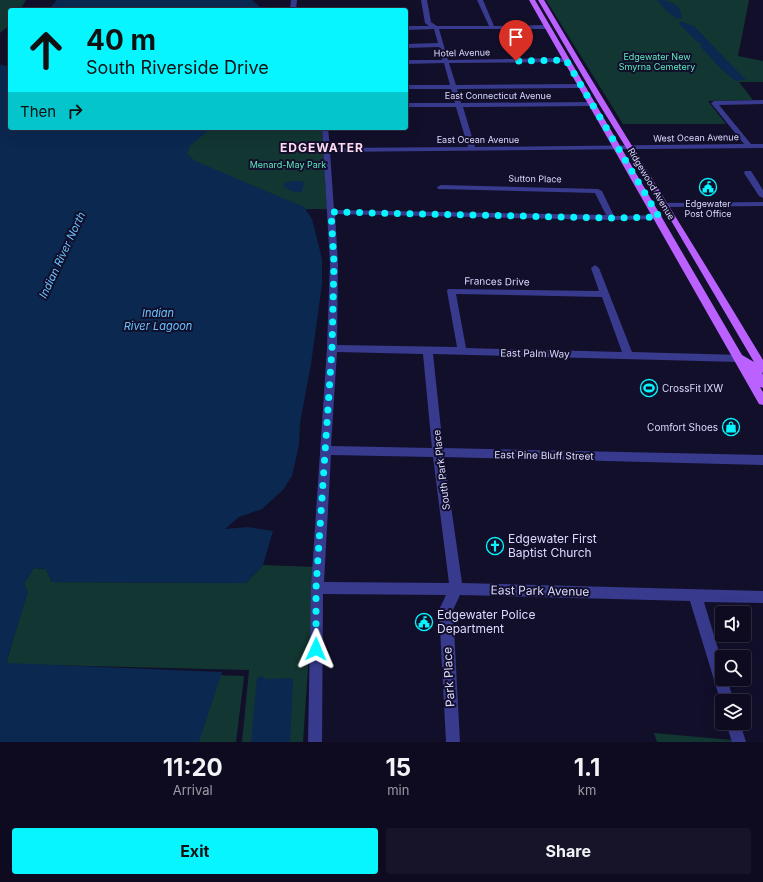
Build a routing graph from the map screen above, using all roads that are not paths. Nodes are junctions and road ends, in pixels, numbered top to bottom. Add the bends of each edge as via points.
1 (424, 0) edge
2 (480, 0) edge
3 (532, 0) edge
4 (535, 0) edge
5 (541, 0) edge
6 (555, 23) junction
7 (492, 27) junction
8 (408, 28) edge
9 (436, 28) junction
10 (548, 28) junction
11 (441, 45) junction
12 (408, 46) edge
13 (573, 55) junction
14 (566, 60) junction
15 (408, 62) edge
16 (446, 62) junction
17 (580, 86) junction
18 (408, 87) edge
19 (452, 87) junction
20 (763, 102) edge
21 (590, 104) junction
22 (408, 105) edge
23 (458, 105) junction
24 (325, 130) edge
25 (750, 146) junction
26 (763, 146) edge
27 (617, 148) junction
28 (629, 148) junction
29 (472, 149) junction
30 (327, 150) junction
31 (748, 173) dead end
32 (441, 187) dead end
33 (763, 196) edge
34 (763, 204) edge
35 (666, 205) junction
36 (331, 212) junction
37 (659, 217) junction
38 (611, 218) junction
39 (677, 249) junction
40 (595, 268) dead end
41 (604, 294) junction
42 (722, 300) junction
43 (332, 348) junction
44 (428, 351) junction
45 (462, 351) junction
46 (628, 354) junction
47 (739, 358) junction
48 (763, 369) edge
49 (763, 384) edge
50 (763, 401) edge
51 (325, 450) junction
52 (438, 452) junction
53 (763, 460) edge
54 (316, 588) junction
55 (456, 590) junction
56 (695, 595) junction
57 (763, 597) edge
58 (725, 694) edge
59 (735, 730) edge
60 (315, 742) edge
61 (453, 742) edge
62 (739, 742) edge

1 - 9 street via 428,23
2 - 7 street
3 - 10 main road, Ridgewood Avenue
4 - 6 main road via 548,21
5 - 6 main road, Ridgewood Avenue
6 - 13 main road, Ridgewood Avenue
7 - 9 street
7 - 10 street
8 - 9 street
9 - 11 street
10 - 13 main road via 554,31 567,52
10 - 14 main road, Ridgewood Avenue
11 - 12 street
11 - 16 street
13 - 28 main road, Ridgewood Avenue
14 - 16 street, Hotel Avenue
14 - 17 main road, Ridgewood Avenue
15 - 16 street, Hotel Avenue
16 - 19 street
17 - 19 street
17 - 21 main road, Ridgewood Avenue
18 - 19 street
19 - 23 street
20 - 25 street via 714,103
21 - 23 street, East Connecticut Avenue
21 - 27 main road, Ridgewood Avenue
22 - 23 street, East Connecticut Avenue
23 - 29 street
24 - 30 street
25 - 26 street, West Ocean Avenue
25 - 28 street, West Ocean Avenue
27 - 28 street, East Ocean Avenue
27 - 29 street, East Ocean Avenue
27 - 37 main road, Ridgewood Avenue
28 - 35 main road, Ridgewood Avenue
29 - 30 street, East Ocean Avenue
30 - 36 street
31 - 33 street
32 - 38 street, Sutton Place via 598,191
34 - 35 street
35 - 42 main road, Ridgewood Avenue
36 - 38 street
36 - 43 street via 334,263
37 - 38 street
37 - 39 main road, Ridgewood Avenue
39 - 42 main road via 684,252 709,291
39 - 47 main road, Ridgewood Avenue
40 - 41 street
41 - 45 street, Frances Drive via 451,291
41 - 46 street
42 - 48 main road, Ridgewood Avenue
43 - 44 street, East Palm Way
43 - 51 street
44 - 45 street, East Palm Way
44 - 52 street, South Park Place
45 - 46 street, East Palm Way
46 - 47 street, East Palm Way
47 - 49 main road via 753,366
47 - 50 main road, Ridgewood Avenue
51 - 52 street, East Pine Bluff Street
51 - 54 street
52 - 53 street, East Pine Bluff Street
52 - 55 street, South Park Place
54 - 55 street, East Park Avenue
54 - 60 street
55 - 56 street, East Park Avenue
55 - 61 street, Park Place via 446,610
56 - 57 street, East Park Avenue
56 - 58 street
59 - 62 street

